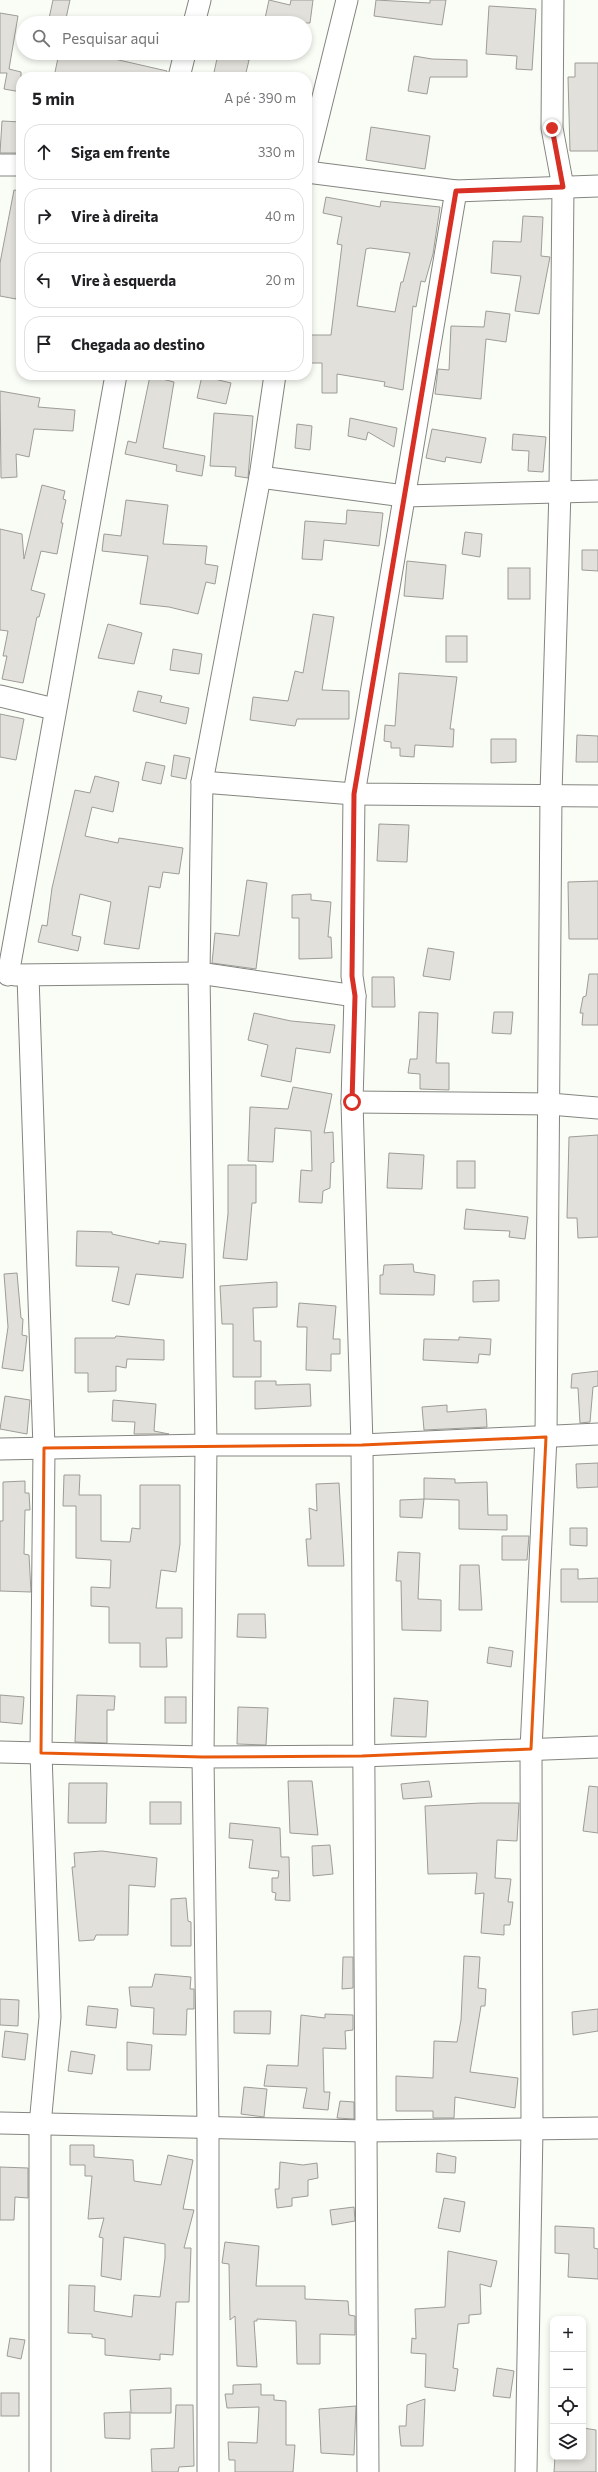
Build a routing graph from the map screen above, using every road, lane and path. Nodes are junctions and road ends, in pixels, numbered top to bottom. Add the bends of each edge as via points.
1 (200, 0) edge
2 (347, 0) edge
3 (553, 0) edge
4 (196, 16) edge
5 (183, 60) edge
6 (180, 72) edge
7 (312, 142) edge
8 (0, 165) edge
9 (16, 165) edge
10 (312, 173) edge
11 (598, 186) edge
12 (563, 187) junction
13 (456, 191) junction
14 (115, 380) edge
15 (274, 380) edge
16 (260, 477) junction
17 (560, 490) junction
18 (598, 490) edge
19 (404, 496) junction
20 (0, 696) edge
21 (54, 709) junction
22 (202, 782) junction
23 (354, 794) junction
24 (551, 794) junction
25 (598, 796) edge
26 (199, 973) junction
27 (12, 975) edge
28 (355, 996) junction
29 (352, 1102) junction
30 (550, 1104) junction
31 (598, 1108) edge
32 (598, 1434) edge
33 (546, 1437) junction
34 (206, 1445) junction
35 (362, 1445) junction
36 (44, 1448) junction
37 (0, 1449) edge
38 (598, 1747) edge
39 (530, 1749) junction
40 (0, 1752) edge
41 (41, 1753) junction
42 (362, 1756) junction
43 (202, 1757) junction
44 (0, 2123) edge
45 (40, 2125) junction
46 (208, 2126) junction
47 (598, 2128) edge
48 (532, 2129) junction
49 (366, 2131) junction
50 (40, 2472) edge
51 (208, 2472) edge
52 (368, 2472) edge
53 (526, 2472) edge

1 - 4 street
2 - 7 street
3 - 12 street via 552,128
5 - 6 street
8 - 9 street
10 - 13 street
11 - 12 street
12 - 13 street
12 - 17 street
13 - 19 street
14 - 21 street
15 - 16 street
16 - 19 street
16 - 22 street
17 - 18 street
17 - 19 street
17 - 24 street
19 - 23 street
20 - 21 street
21 - 27 street
22 - 23 street
22 - 26 street
23 - 24 street
23 - 28 street via 352,976
24 - 25 street
24 - 30 street
26 - 27 street
26 - 28 street
26 - 34 street
27 - 36 street
28 - 29 street
29 - 30 street
29 - 35 street
30 - 31 street
30 - 33 street
32 - 33 street
33 - 35 street
33 - 39 street
34 - 35 street
34 - 36 street
34 - 43 street
35 - 42 street
36 - 37 street
36 - 41 street
38 - 39 street
39 - 42 street
39 - 48 street
40 - 41 street
41 - 43 street
41 - 45 street via 50,2017
42 - 43 street
42 - 49 street
43 - 46 street
44 - 45 street
45 - 46 street
45 - 50 street
46 - 49 street
46 - 51 street
47 - 48 street
48 - 49 street
48 - 53 street
49 - 52 street

